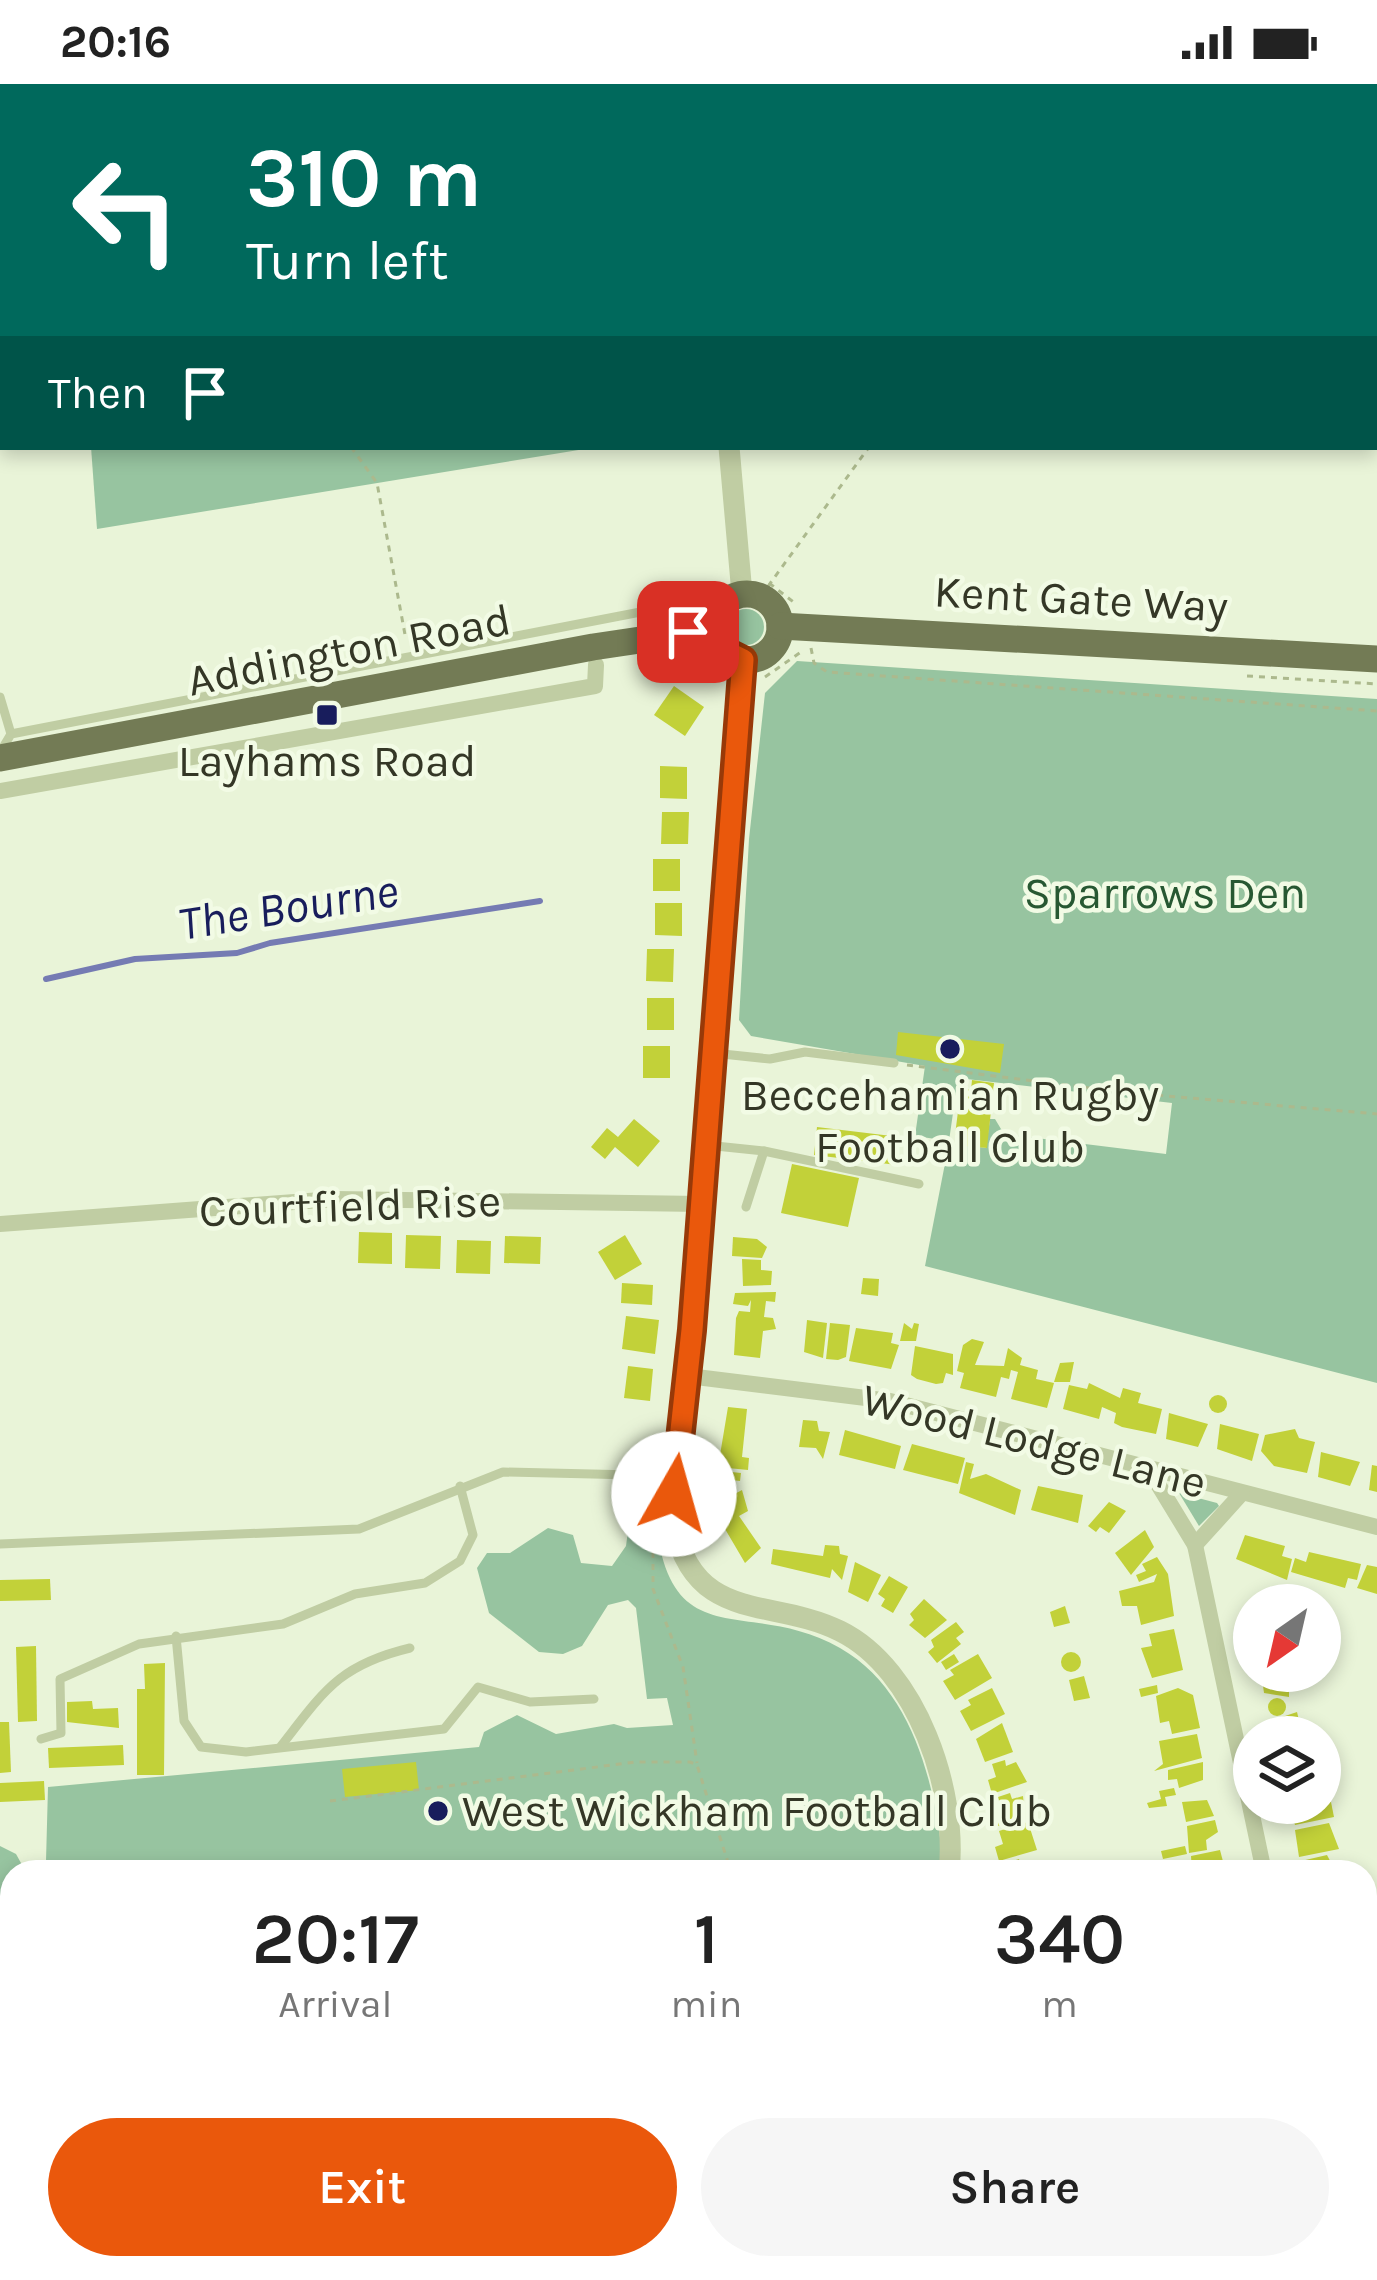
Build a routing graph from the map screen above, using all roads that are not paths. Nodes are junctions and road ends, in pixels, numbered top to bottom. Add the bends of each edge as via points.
1 (730, 450) edge
2 (752, 595) junction
3 (687, 603) dead end
4 (660, 622) junction
5 (780, 626) junction
6 (714, 629) junction
7 (595, 656) junction
8 (1377, 659) edge
9 (743, 660) junction
10 (0, 698) edge
11 (4, 749) edge
12 (0, 791) edge
13 (713, 1053) junction
14 (894, 1063) road end
15 (706, 1145) junction
16 (764, 1151) junction
17 (919, 1184) dead end
18 (701, 1204) junction
19 (746, 1208) dead end
20 (0, 1224) edge
21 (688, 1376) junction
22 (1150, 1471) junction
23 (666, 1475) junction
24 (460, 1486) junction
25 (1242, 1493) junction
26 (1377, 1527) edge
27 (0, 1544) edge
28 (1195, 1545) junction
29 (176, 1636) junction
30 (410, 1648) dead end
31 (594, 1699) dead end
32 (41, 1739) dead end
33 (280, 1747) junction
34 (949, 1860) edge
35 (1261, 1860) edge

1 - 2 street
2 - 5 main road via 776,610
2 - 6 main road via 720,608
3 - 4 lane
4 - 6 main road, Addington Road
4 - 7 main road, Addington Road
4 - 11 lane via 409,654
5 - 8 main road, Kent Gate Way
5 - 9 main road via 772,648
6 - 9 main road via 723,650
7 - 11 main road, Addington Road
7 - 12 street via 595,686
9 - 13 street
10 - 11 lane
13 - 14 lane via 770,1059 805,1052
13 - 15 street
15 - 16 lane
15 - 18 street
16 - 17 lane
16 - 19 lane
18 - 20 street, Courtfield Rise via 335,1199
18 - 21 street
21 - 22 street, Wood Lodge Lane via 865,1396
21 - 23 street
22 - 25 street, Wood Lodge Lane
22 - 28 street
23 - 24 lane via 503,1472
23 - 34 street via 676,1536 707,1587 740,1606 845,1634 894,1681 946,1789
24 - 27 lane via 359,1529
24 - 29 lane via 473,1534 460,1561 424,1583 355,1594 283,1624
25 - 26 street, Wood Lodge Lane
25 - 28 street
28 - 35 street
29 - 32 lane via 59,1678 61,1733
29 - 33 lane via 184,1720 201,1747
30 - 33 lane via 365,1659 333,1679
31 - 33 lane via 530,1702 478,1687 444,1729

